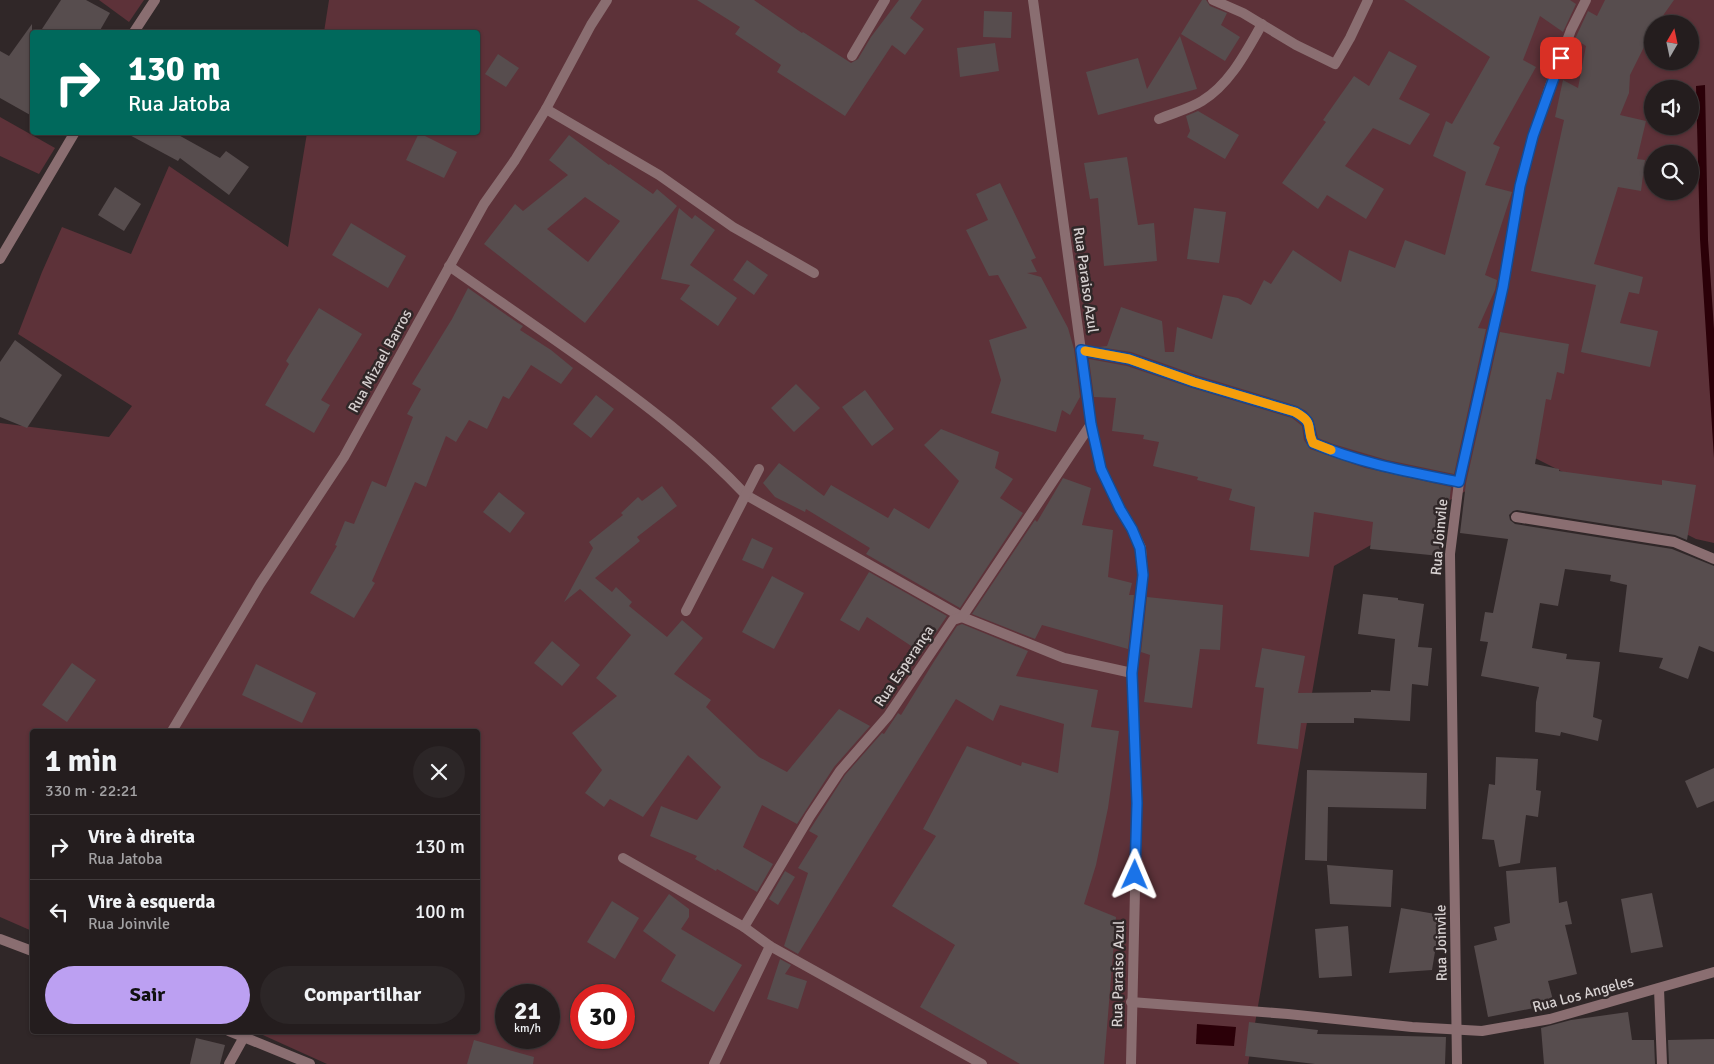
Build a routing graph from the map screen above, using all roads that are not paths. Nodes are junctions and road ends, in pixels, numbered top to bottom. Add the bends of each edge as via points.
1 (154, 0) edge
2 (607, 0) edge
3 (885, 0) edge
4 (1033, 0) edge
5 (1213, 0) edge
6 (1368, 0) edge
7 (1586, 0) edge
8 (1262, 24) junction
9 (135, 30) edge
10 (852, 56) dead end
11 (546, 108) junction
12 (1159, 119) dead end
13 (73, 135) edge
14 (0, 259) edge
15 (450, 266) junction
16 (814, 273) dead end
17 (1081, 350) junction
18 (1091, 424) junction
19 (759, 469) dead end
20 (1459, 482) junction
21 (746, 495) junction
22 (1516, 516) dead end
23 (1714, 559) edge
24 (686, 611) dead end
25 (962, 617) junction
26 (1132, 673) junction
27 (173, 729) edge
28 (623, 858) dead end
29 (744, 927) junction
30 (0, 939) edge
31 (770, 946) junction
32 (30, 950) edge
33 (1714, 972) edge
34 (1659, 989) junction
35 (1132, 1002) junction
36 (1458, 1030) junction
37 (236, 1034) edge
38 (244, 1037) junction
39 (229, 1064) edge
40 (310, 1064) edge
41 (714, 1064) edge
42 (982, 1064) edge
43 (1131, 1064) edge
44 (1458, 1064) edge
45 (1662, 1064) edge

1 - 9 street
2 - 11 street, Rua Mizael Barros
3 - 10 street
4 - 17 street, Rua Paraiso Azul
5 - 8 street
6 - 8 street via 1335,64
7 - 20 street, Rua Joinvile via 1550,86 1520,186 1503,287
8 - 12 street via 1237,67 1220,86 1202,101
11 - 15 street, Rua Mizael Barros via 484,204
11 - 16 street via 659,175 733,227
13 - 14 street
15 - 21 street via 650,408
15 - 27 street, Rua Mizael Barros via 344,456 260,584
17 - 18 street, Rua Paraiso Azul
17 - 20 street via 1129,359 1295,412 1308,421 1310,437 1321,447
18 - 25 street, Rua Esperança
18 - 26 street, Rua Paraiso Azul via 1101,469 1140,548 1143,575
19 - 21 street
20 - 36 street, Rua Joinvile via 1450,554
21 - 24 street
21 - 25 street
22 - 23 street via 1674,542
25 - 26 street via 1064,658
25 - 29 street, Rua Esperança via 953,620 888,716 840,771
26 - 35 street, Rua Paraiso Azul via 1137,803
28 - 29 street
29 - 31 street
30 - 32 street
31 - 41 street
31 - 42 street
33 - 34 street, Rua Los Angeles
34 - 36 street, Rua Los Angeles via 1550,1019 1482,1031
34 - 45 street
35 - 36 street, Rua Los Angeles
35 - 43 street, Rua Paraiso Azul
36 - 44 street, Rua Joinvile
37 - 38 street
38 - 39 street
38 - 40 street

